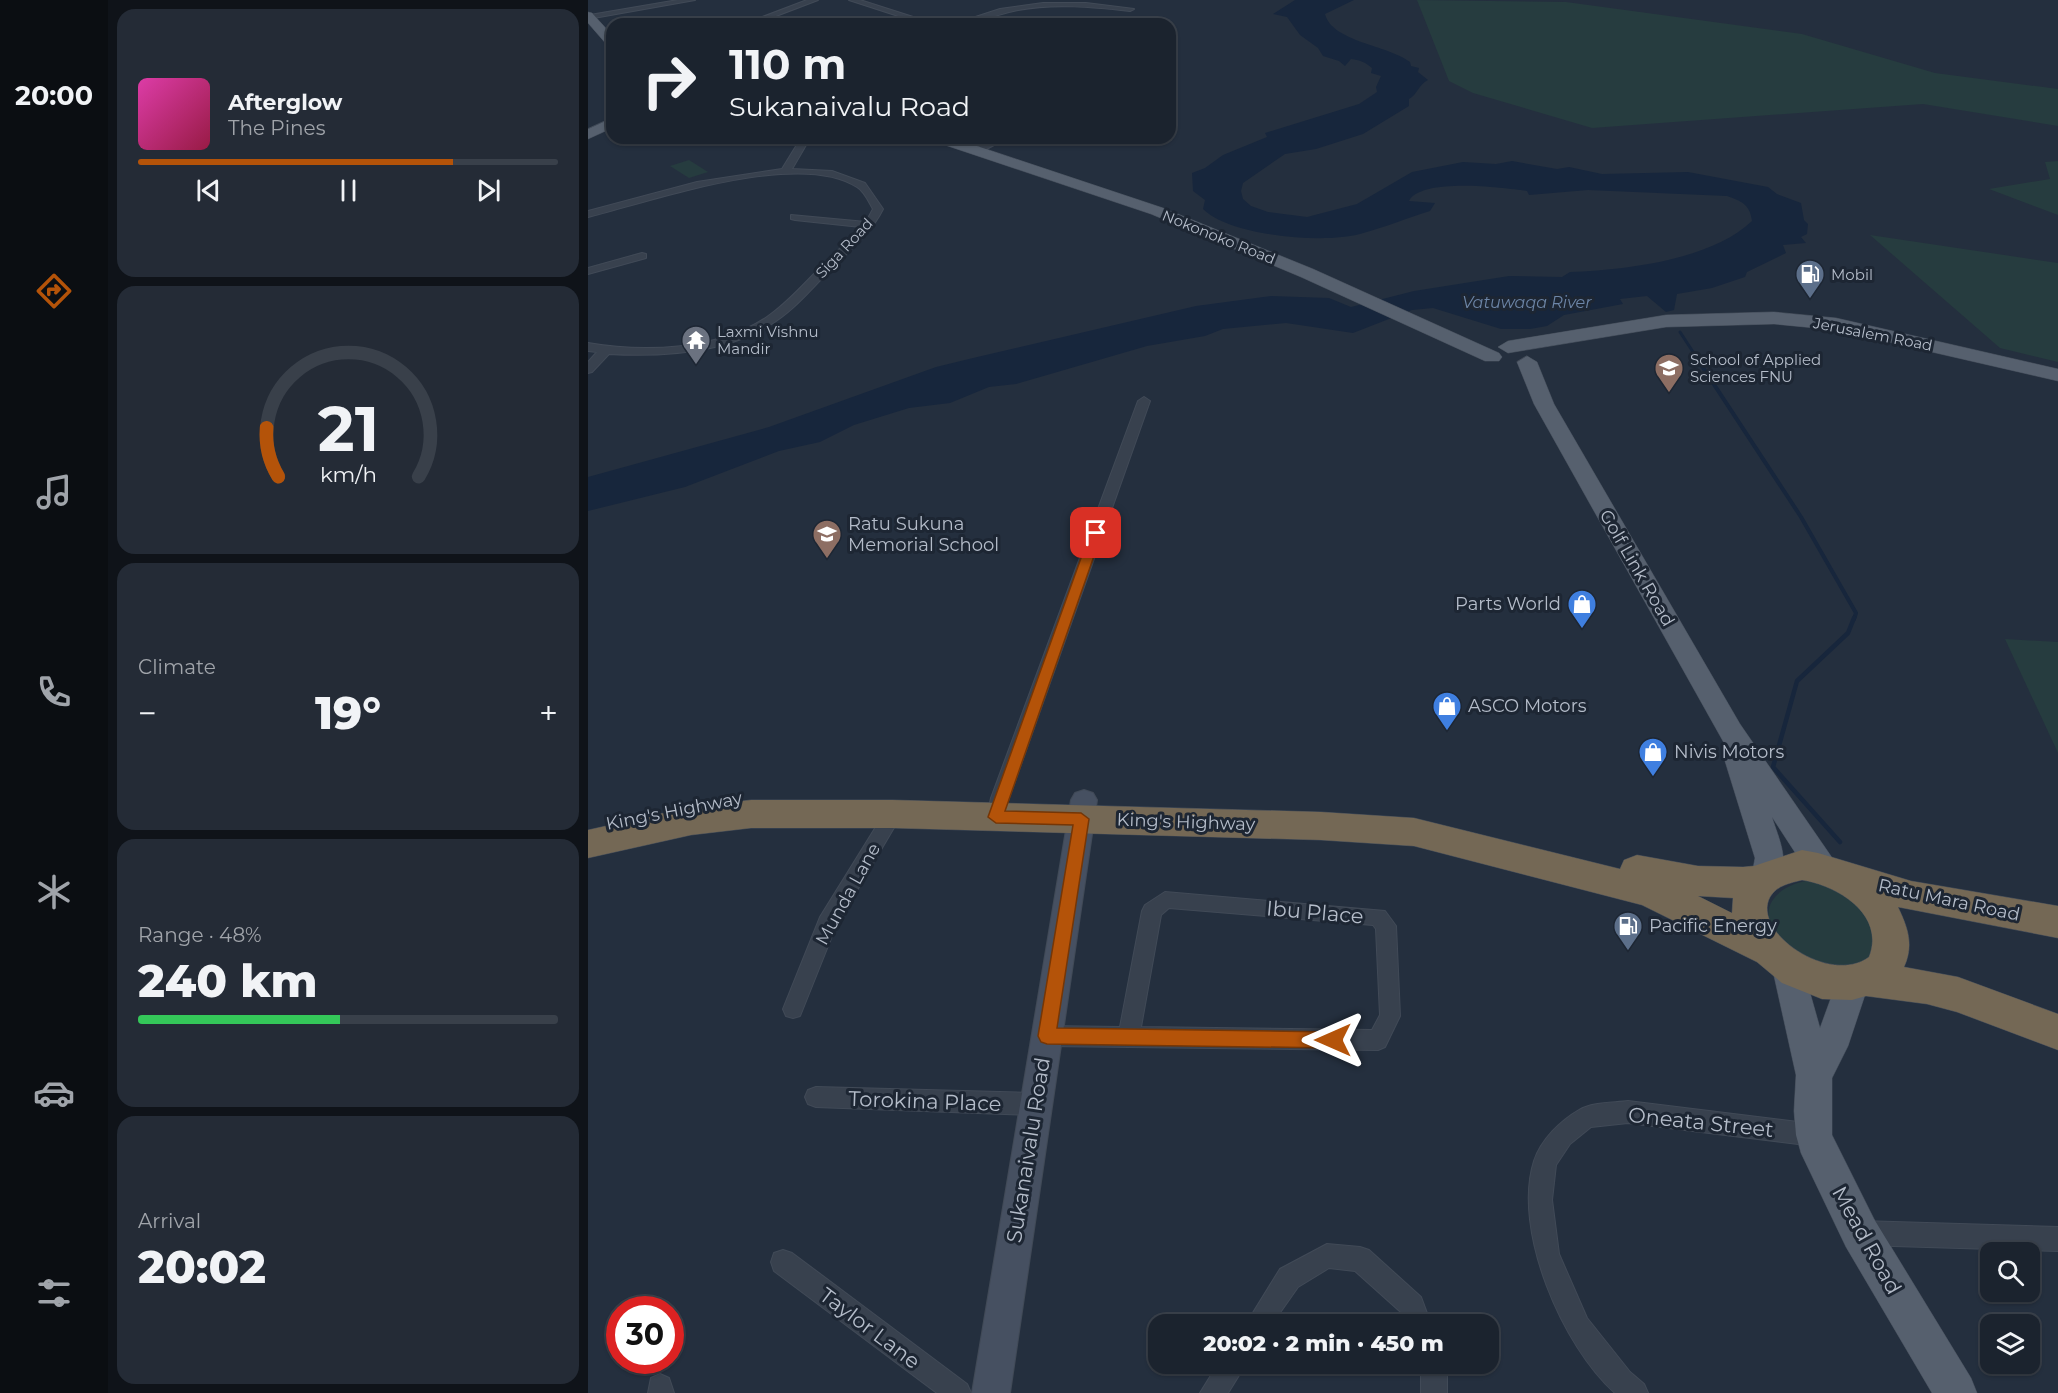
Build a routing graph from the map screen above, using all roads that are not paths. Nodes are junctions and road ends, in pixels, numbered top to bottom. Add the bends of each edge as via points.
1 (691, 0) edge
2 (814, 0) edge
3 (853, 0) edge
4 (1130, 9) dead end
5 (590, 14) edge
6 (764, 18) edge
7 (912, 18) edge
8 (975, 18) edge
9 (606, 24) edge
10 (606, 35) edge
11 (606, 125) edge
12 (588, 135) edge
13 (961, 144) edge
14 (971, 144) edge
15 (991, 144) edge
16 (801, 145) dead end
17 (981, 149) junction
18 (786, 171) junction
19 (588, 214) edge
20 (795, 218) dead end
21 (868, 225) junction
22 (642, 256) dead end
23 (588, 271) edge
24 (588, 347) edge
25 (605, 351) junction
26 (1512, 357) junction
27 (588, 369) edge
28 (2058, 375) edge
29 (2058, 381) edge
30 (1144, 401) dead end
31 (1730, 731) junction
32 (998, 807) junction
33 (1083, 810) junction
34 (893, 814) junction
35 (588, 828) edge
36 (588, 844) edge
37 (1831, 871) junction
38 (1763, 878) junction
39 (2058, 922) edge
40 (1777, 958) junction
41 (1859, 981) junction
42 (793, 1009) dead end
43 (2058, 1032) edge
44 (1047, 1036) junction
45 (1129, 1038) junction
46 (1814, 1075) junction
47 (816, 1097) dead end
48 (1033, 1104) junction
49 (1814, 1135) junction
50 (1860, 1233) junction
51 (2058, 1239) edge
52 (783, 1262) dead end
53 (1265, 1314) edge
54 (1415, 1314) edge
55 (1226, 1374) edge
56 (1434, 1374) edge
57 (958, 1393) edge
58 (991, 1393) edge
59 (1213, 1393) edge
60 (1434, 1393) edge
61 (1635, 1393) edge
62 (1956, 1393) edge

1 - 5 street
2 - 6 street
3 - 7 street
4 - 8 street via 1040,3
5 - 9 main road
5 - 10 main road
11 - 12 main road
13 - 17 main road, Nokonoko Road
14 - 17 main road, Nokonoko Road
15 - 17 street
16 - 18 street
17 - 26 main road, Nokonoko Road via 1192,221
18 - 19 street, Siga Road via 730,177
18 - 21 street, Siga Road via 824,174 860,184 874,196 878,209
20 - 21 street
21 - 25 street, Siga Road via 794,300 762,324 682,348 635,353
22 - 23 street
24 - 25 street, Siga Road
25 - 27 street
26 - 28 main road, Jerusalem Road via 1666,321 1774,318 1836,324
26 - 29 main road, Jerusalem Road via 1659,328 1792,326 1862,337
26 - 31 main road, Golf Link Road via 1520,381 1544,404
30 - 32 street
31 - 37 main road, Golf Link Road
31 - 38 main road, Golf Link Road via 1770,858
32 - 33 highway, King's Highway
32 - 34 highway, King's Highway
32 - 35 highway, King's Highway via 802,795 731,797
33 - 38 highway, King's Highway via 1313,806 1396,813 1501,832 1616,866 1680,880 1729,885
33 - 40 highway, King's Highway via 1441,837 1647,891 1673,901
33 - 44 main road, Sukanaivalu Road
34 - 36 highway, King's Highway via 723,816
34 - 42 street, Munda Lane via 827,923
37 - 38 highway via 1802,865 1783,867
37 - 39 highway, Ratu Mara Road via 1911,896
37 - 41 highway via 1860,886 1876,901 1888,919 1893,937 1891,955 1882,969
38 - 40 highway via 1751,895 1749,912 1755,931
40 - 41 highway via 1809,978 1831,983
40 - 46 main road, Mead Road
41 - 43 highway via 1948,992
41 - 46 main road, Mead Road
44 - 45 street, Ibu Place
44 - 48 main road, Sukanaivalu Road
45 - 45 street, Ibu Place via 1378,1040 1389,1016 1386,926 1378,918 1165,900 1152,911
46 - 49 main road, Mead Road
47 - 48 street, Torokina Place
48 - 58 main road, Sukanaivalu Road
49 - 50 main road, Mead Road
49 - 61 street, Oneata Street via 1628,1112 1587,1117 1562,1137 1545,1162 1541,1191 1547,1255 1578,1327
50 - 51 street
50 - 62 main road, Mead Road
52 - 57 street, Taylor Lane
53 - 54 street via 1289,1278 1327,1256 1360,1259 1412,1306
55 - 59 street
56 - 60 street

